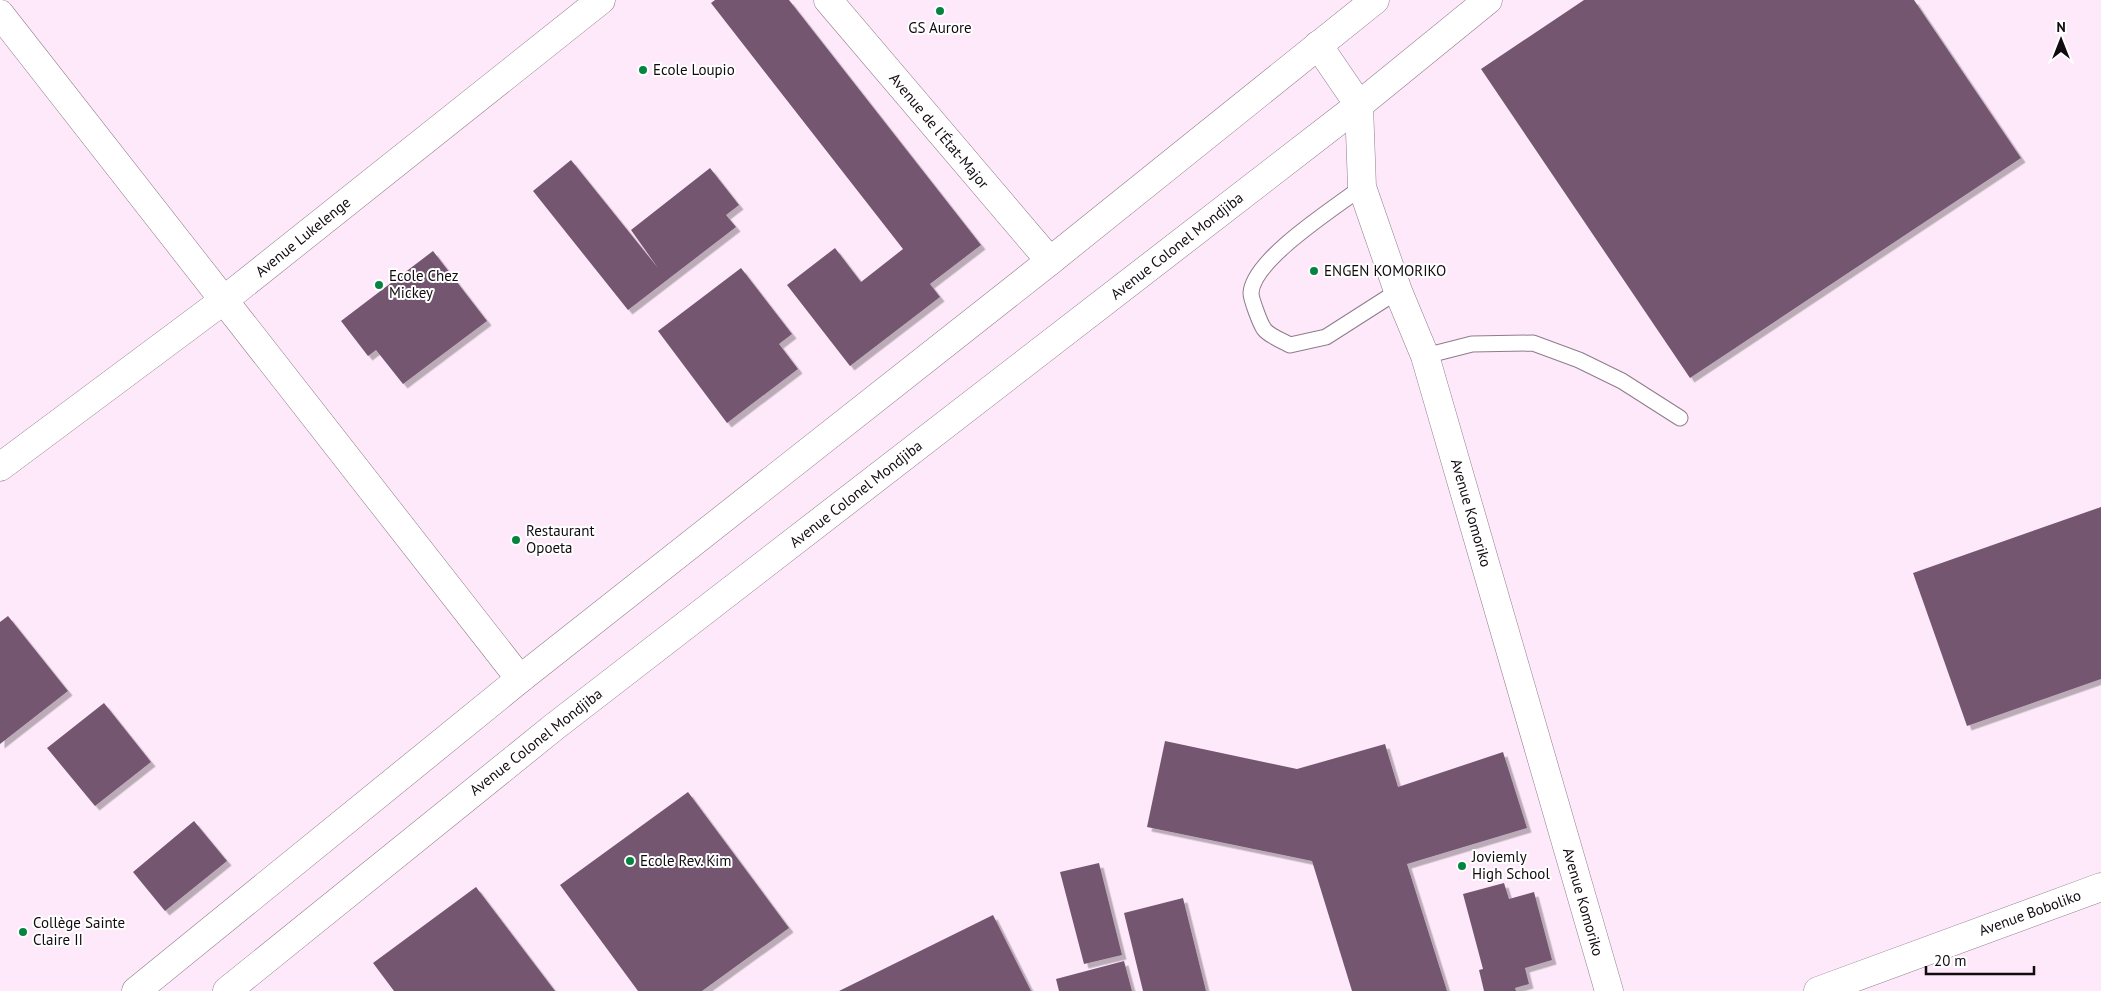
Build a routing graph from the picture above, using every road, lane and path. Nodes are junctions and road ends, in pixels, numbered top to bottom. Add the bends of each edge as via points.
1 (601, 0) edge
2 (828, 0) edge
3 (1375, 0) edge
4 (1488, 0) edge
5 (0, 14) edge
6 (1318, 45) junction
7 (1359, 105) junction
8 (1362, 187) junction
9 (1050, 261) junction
10 (1398, 291) junction
11 (224, 300) junction
12 (1425, 356) junction
13 (1680, 418) dead end
14 (0, 467) edge
15 (520, 679) junction
16 (2101, 887) edge
17 (136, 991) edge
18 (227, 991) edge
19 (1609, 991) edge
20 (1818, 991) edge

1 - 11 street, Avenue Lukelenge
2 - 9 street, Avenue de l'État-Major
3 - 6 street
4 - 7 street, Avenue Colonel Mondjiba
5 - 11 street
6 - 7 street
6 - 9 street
7 - 8 street, Avenue Komoriko
7 - 18 street, Avenue Colonel Mondjiba via 554,727
8 - 10 street, Avenue Komoriko
8 - 10 lane via 1272,255 1258,274 1251,294 1257,312 1265,330 1290,345 1326,337
9 - 15 street
10 - 12 street, Avenue Komoriko
11 - 14 street, Avenue Lukelenge
11 - 15 street
12 - 13 lane via 1472,344 1533,343 1622,381
12 - 19 street, Avenue Komoriko
15 - 17 street
16 - 20 street, Avenue Boboliko

